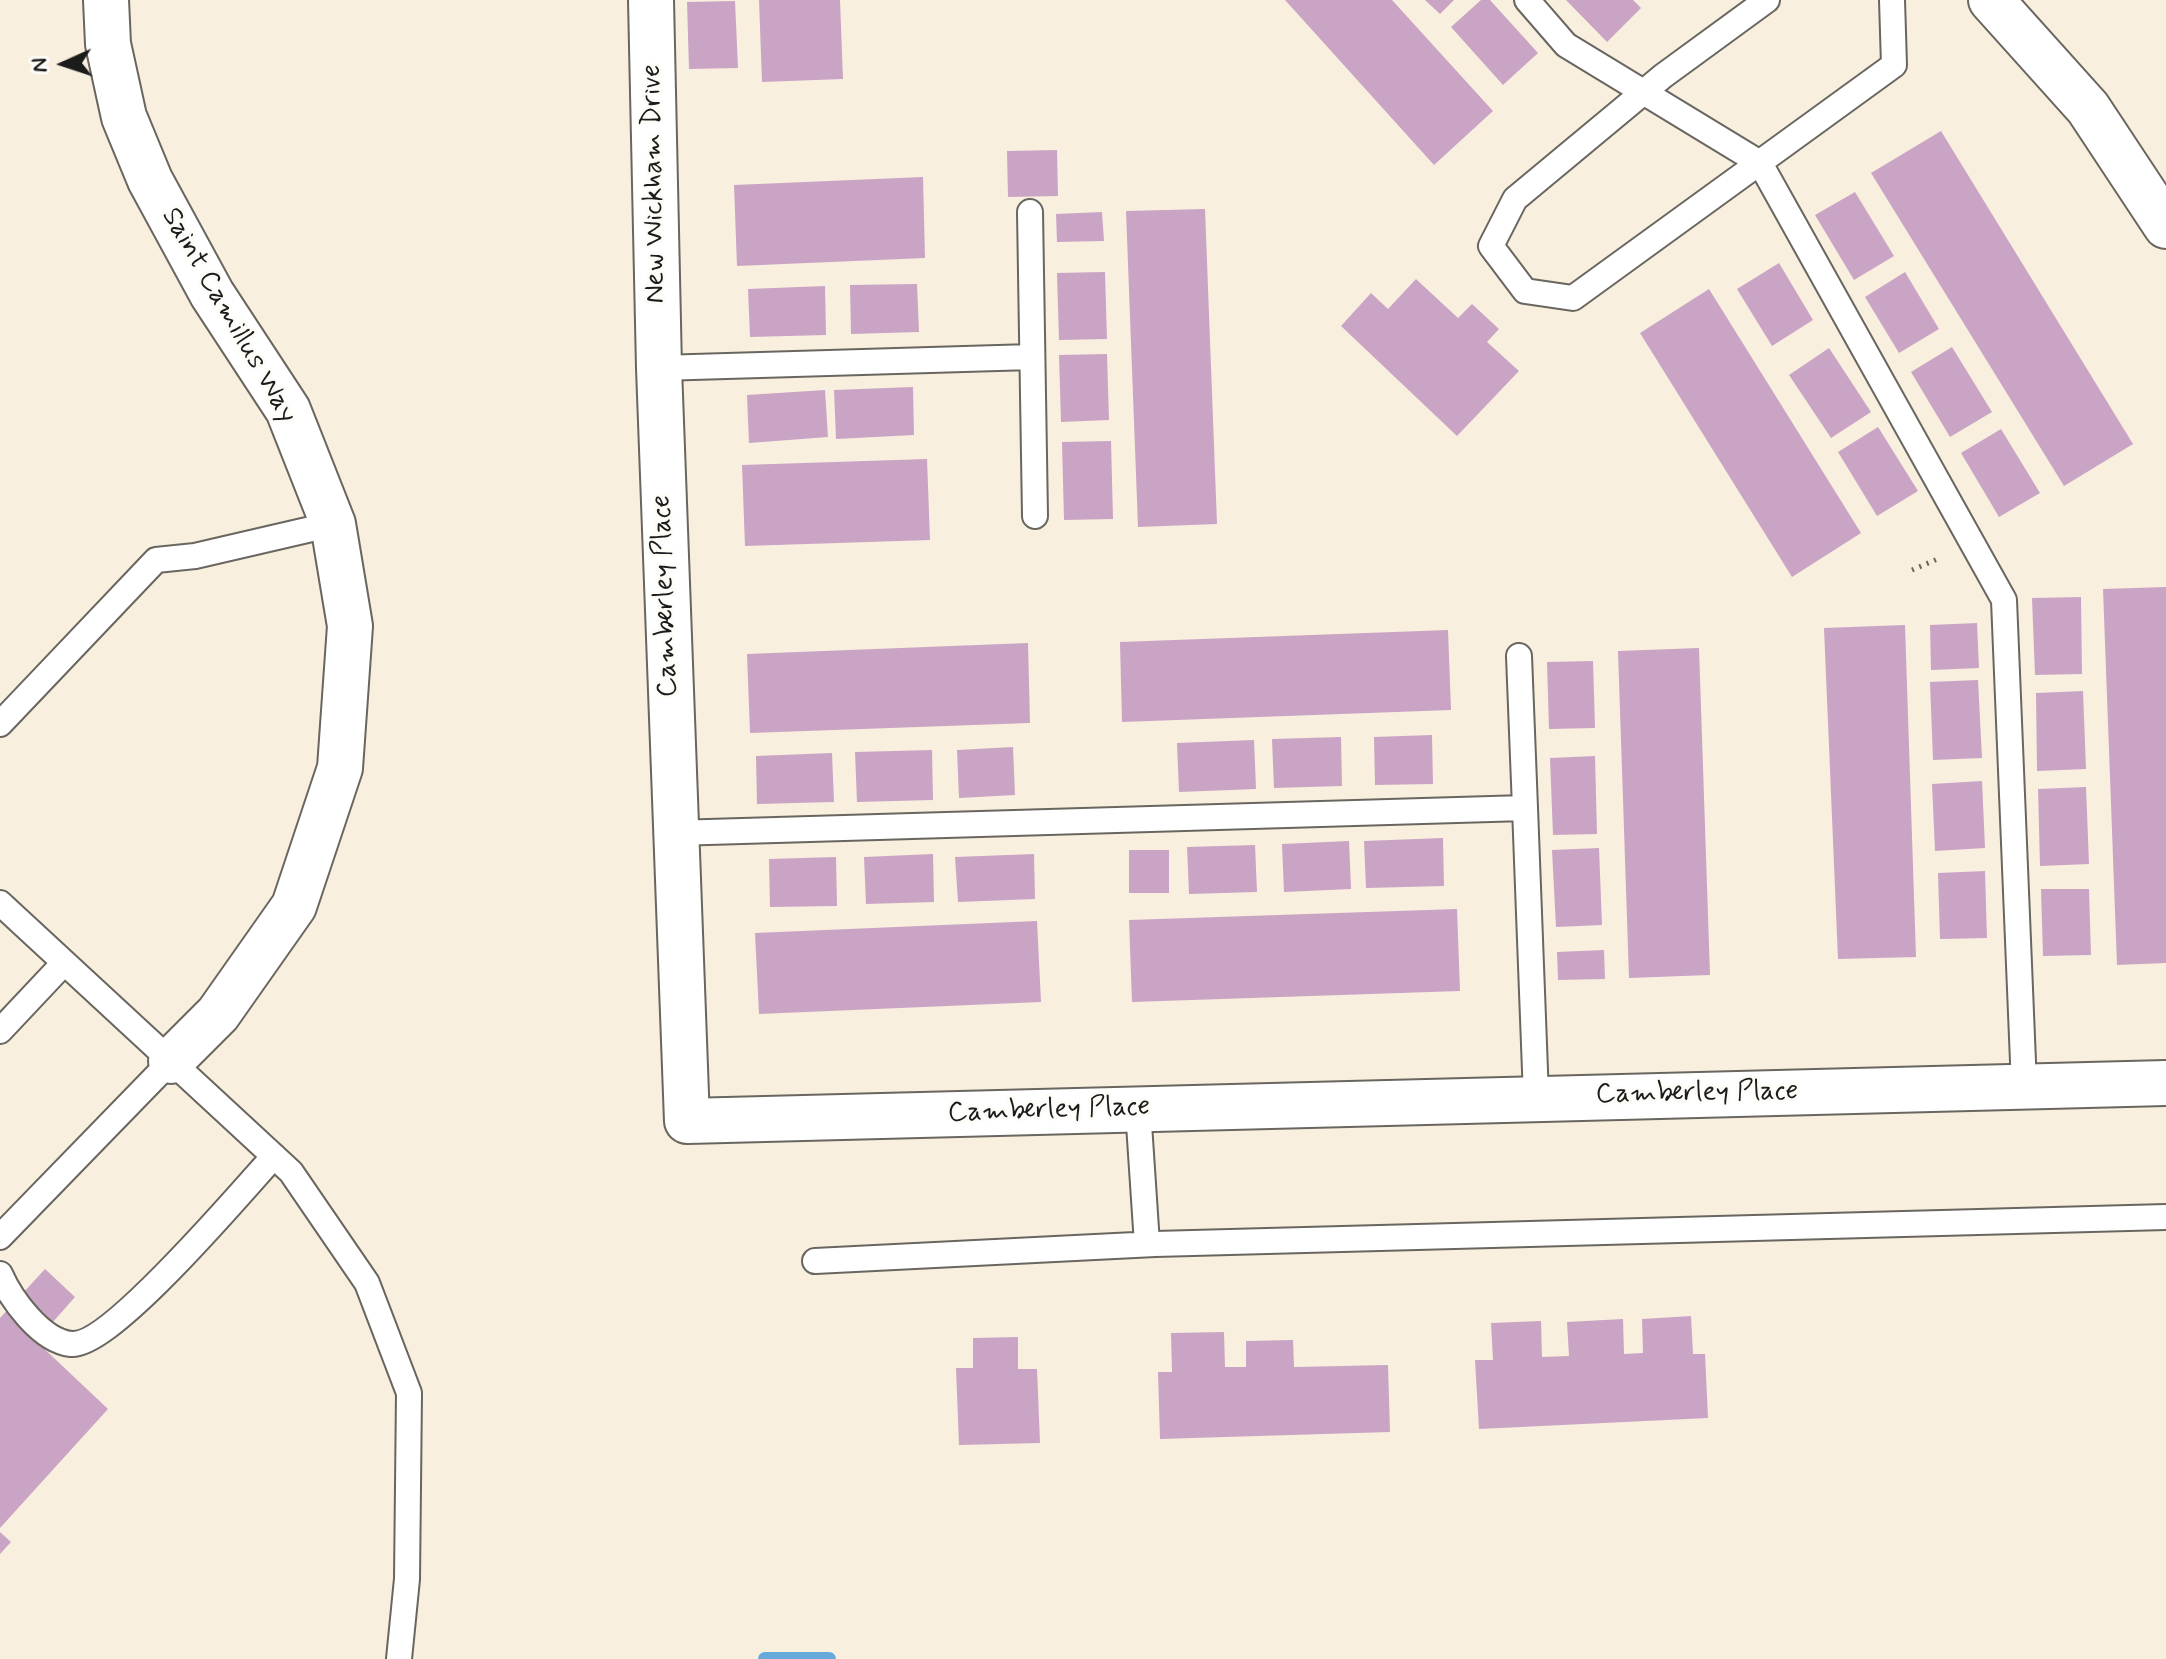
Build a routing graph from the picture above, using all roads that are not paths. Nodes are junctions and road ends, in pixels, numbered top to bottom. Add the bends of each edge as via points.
1 (106, 0) edge
2 (651, 0) edge
3 (1527, 0) edge
4 (1767, 0) edge
5 (1892, 0) edge
6 (1991, 0) edge
7 (1645, 90) junction
8 (1760, 163) junction
9 (1030, 212) dead end
10 (2166, 226) edge
11 (1032, 357) junction
12 (659, 368) junction
13 (1035, 516) dead end
14 (333, 524) junction
15 (1519, 656) dead end
16 (0, 724) edge
17 (1525, 808) junction
18 (674, 833) junction
19 (0, 903) edge
20 (64, 963) junction
21 (0, 1031) edge
22 (171, 1061) junction
23 (2166, 1083) edge
24 (2024, 1086) junction
25 (1536, 1097) junction
26 (1138, 1109) junction
27 (274, 1156) junction
28 (2166, 1217) edge
29 (0, 1237) edge
30 (1147, 1244) junction
31 (815, 1261) dead end
32 (0, 1274) edge
33 (399, 1659) edge

1 - 14 street, Saint Camillus Way via 108,44 124,117 150,180 212,294 288,410
2 - 12 street, New Wickham Drive
3 - 7 lane via 1566,45
4 - 7 lane
5 - 8 lane via 1894,65
6 - 10 street via 2088,108
7 - 8 lane
7 - 8 lane via 1515,199 1491,246 1525,291 1573,298
8 - 24 lane via 2004,600
9 - 11 lane
11 - 12 lane
11 - 13 lane
12 - 18 street, Camberley Place
14 - 16 lane via 156,560
14 - 22 street, Saint Camillus Way via 350,626 340,768 294,906 218,1014
15 - 17 lane
17 - 18 lane
17 - 25 lane
18 - 26 street, Camberley Place via 687,1121
19 - 20 lane
20 - 21 lane
20 - 22 lane
22 - 27 lane
22 - 29 lane
23 - 24 street, Camberley Place
24 - 25 street, Camberley Place
25 - 26 street, Camberley Place
26 - 30 lane
27 - 32 lane via 137,1302 89,1341 72,1344 50,1337 13,1298
27 - 33 lane via 291,1172 367,1283 409,1393 407,1579
28 - 30 lane
30 - 31 lane

